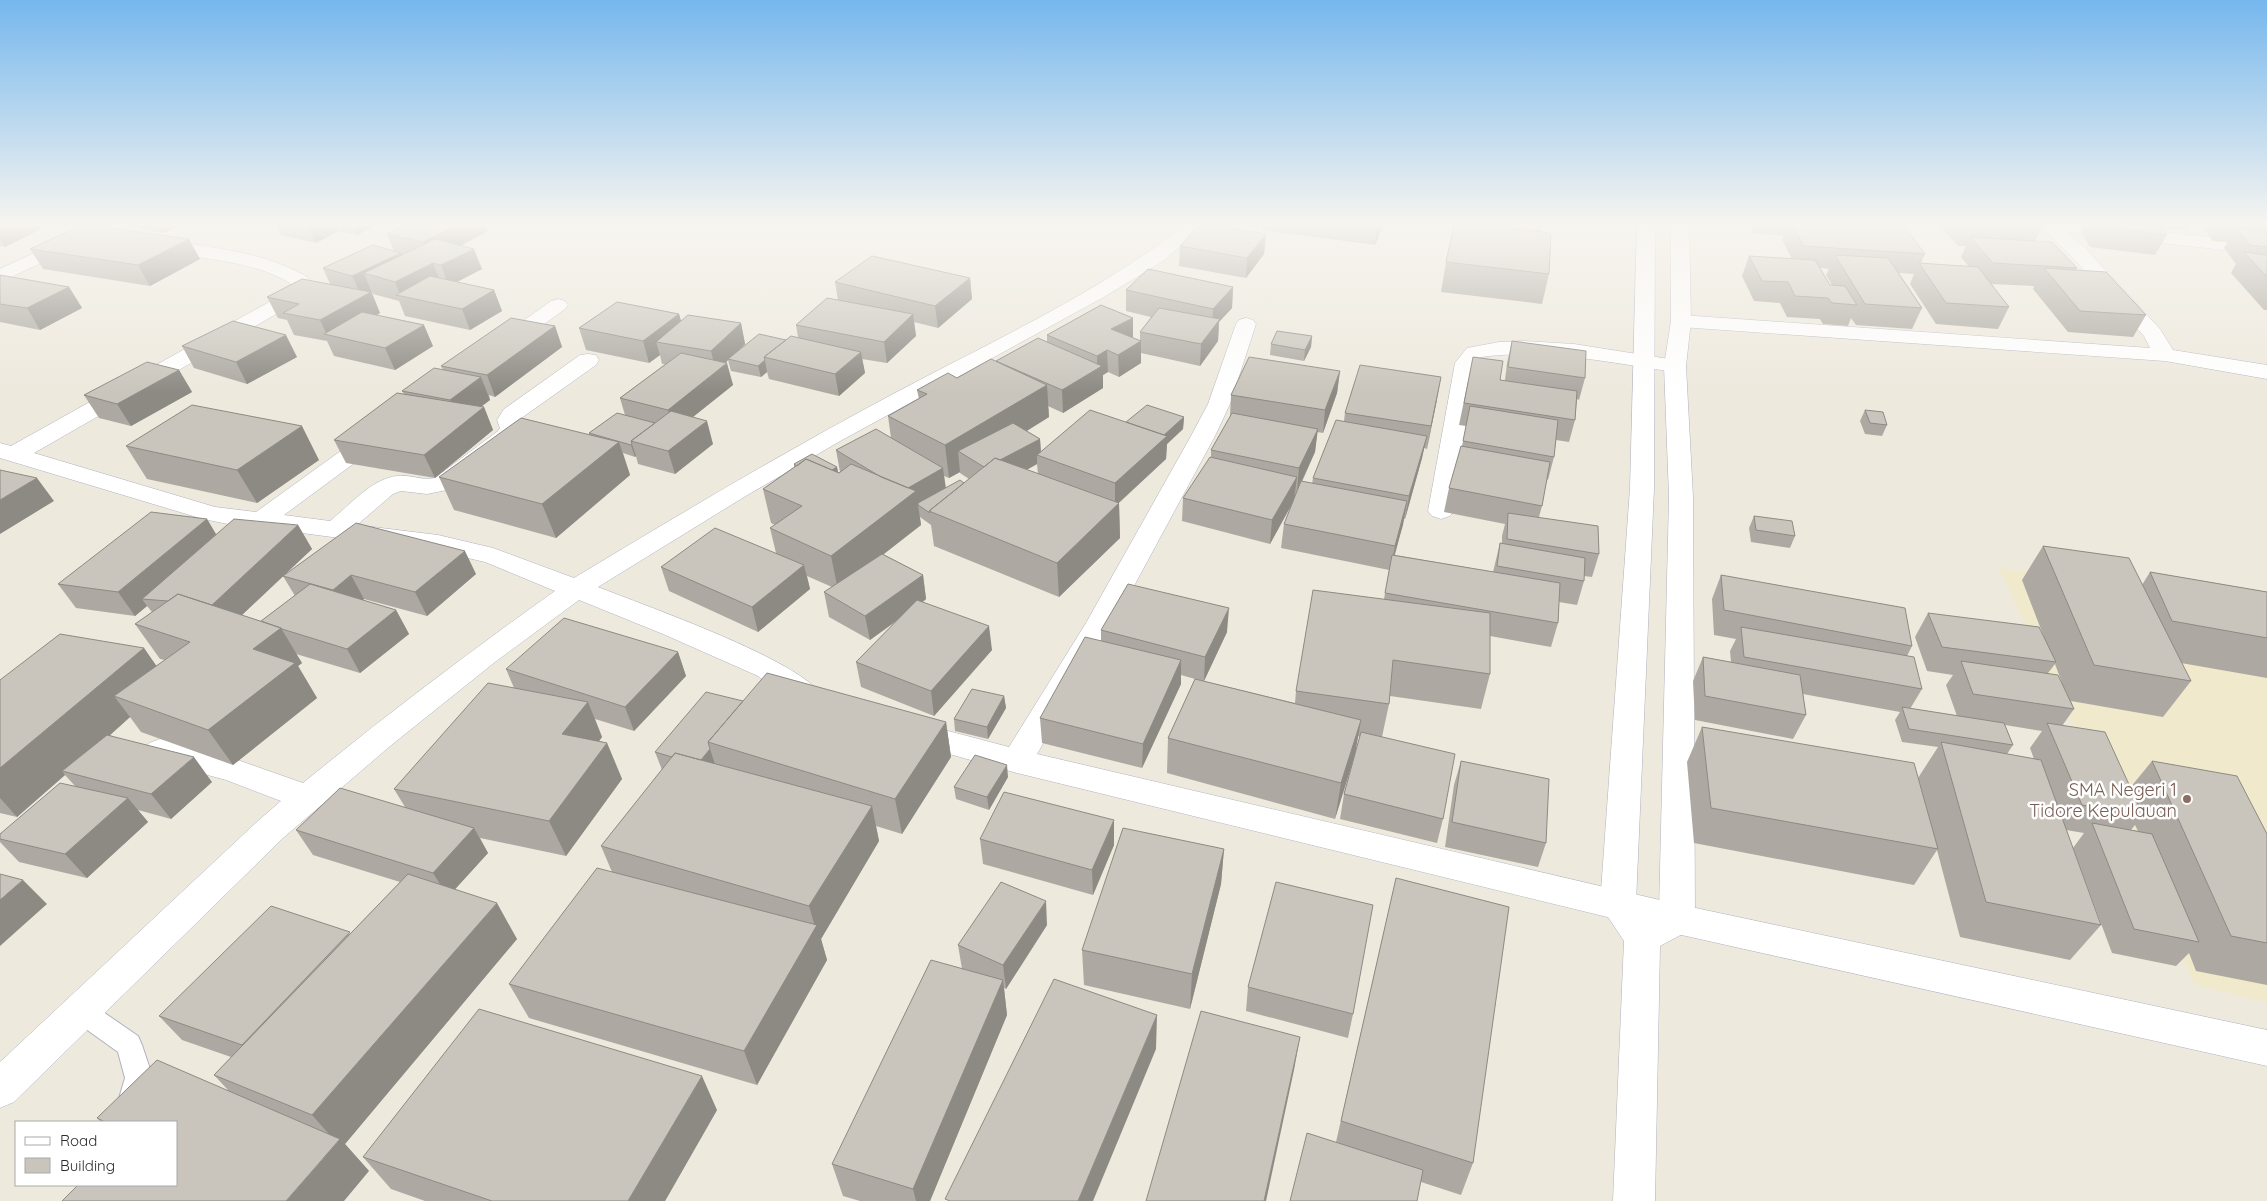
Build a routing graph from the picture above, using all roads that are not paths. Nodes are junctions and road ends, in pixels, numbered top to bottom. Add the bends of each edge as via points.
1 (300, 281) edge
2 (1117, 281) edge
3 (1645, 281) edge
4 (1681, 281) edge
5 (2103, 281) edge
6 (558, 305) dead end
7 (1681, 321) junction
8 (1246, 324) dead end
9 (2165, 355) junction
10 (486, 356) edge
11 (588, 360) dead end
12 (1643, 362) junction
13 (1674, 366) junction
14 (2267, 372) edge
15 (392, 424) edge
16 (7, 452) edge
17 (1441, 511) dead end
18 (259, 522) junction
19 (335, 530) junction
20 (576, 590) junction
21 (834, 709) edge
22 (889, 727) edge
23 (129, 750) edge
24 (1017, 761) junction
25 (308, 798) junction
26 (1618, 905) junction
27 (1677, 920) junction
28 (1642, 938) junction
29 (82, 1011) junction
30 (2267, 1048) edge
31 (0, 1089) edge
32 (126, 1121) edge
33 (1634, 1201) edge

1 - 16 street via 298,293 285,301
2 - 20 street via 834,435
3 - 12 street
4 - 7 street
5 - 9 street via 2153,333
6 - 10 street
7 - 9 street
7 - 13 street
8 - 24 street via 1219,404 1207,428 1100,623
9 - 14 street
11 - 19 street via 512,414 508,420 512,428 506,436 443,484 427,488 398,483 384,489
12 - 13 street
12 - 17 street via 1520,347 1474,352 1466,363
12 - 26 street via 1642,488
13 - 27 street via 1680,497
15 - 18 street
16 - 18 street via 212,514
18 - 19 street
19 - 20 street via 438,543 493,556
20 - 21 street via 673,627 768,669 804,694
20 - 25 street via 485,655
22 - 24 street
23 - 25 street via 152,749 224,768
24 - 26 street
25 - 29 street via 271,829
26 - 27 street
26 - 28 street
27 - 28 street
27 - 30 street
28 - 33 street
29 - 31 street
29 - 32 lane via 130,1045 139,1078

